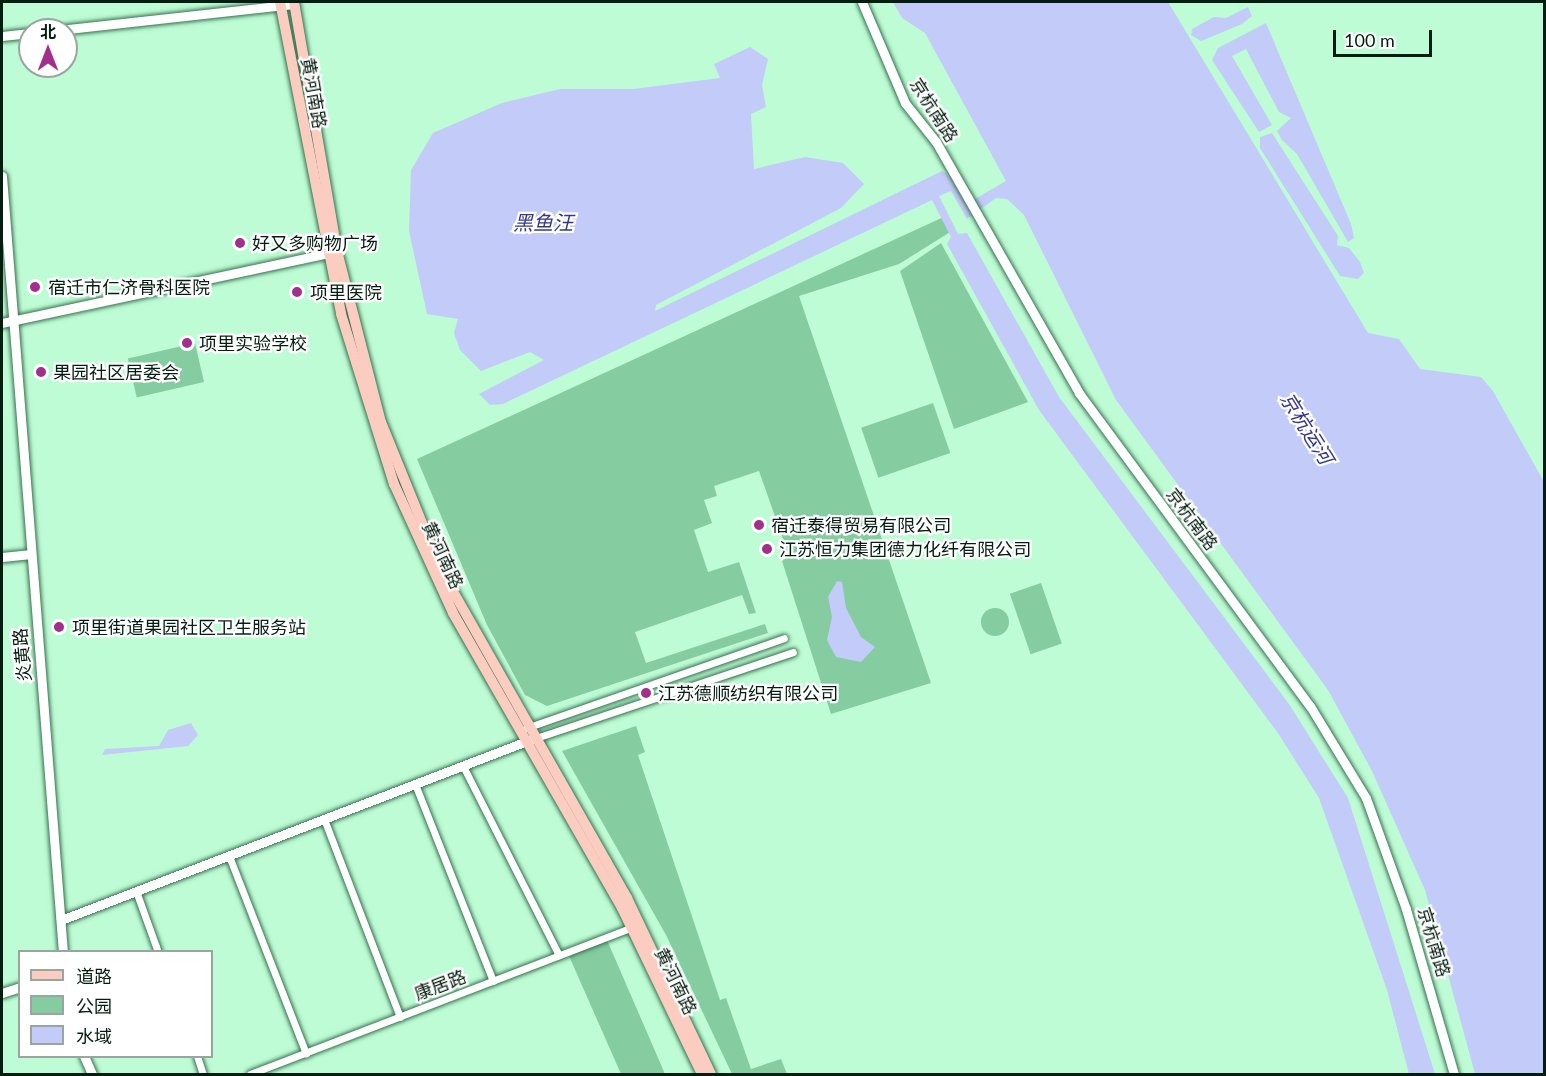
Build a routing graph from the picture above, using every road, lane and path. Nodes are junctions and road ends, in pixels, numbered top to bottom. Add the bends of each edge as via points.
1 (294, 2) edge
2 (862, 2) edge
3 (281, 3) edge
4 (78, 28) edge
5 (18, 34) edge
6 (2, 36) edge
7 (2, 176) edge
8 (332, 252) junction
9 (14, 322) junction
10 (2, 323) edge
11 (29, 554) junction
12 (2, 557) edge
13 (784, 638) dead end
14 (793, 652) dead end
15 (522, 729) junction
16 (528, 741) junction
17 (463, 766) junction
18 (416, 784) junction
19 (324, 819) junction
20 (229, 856) junction
21 (136, 891) junction
22 (61, 920) junction
23 (636, 926) junction
24 (63, 950) edge
25 (158, 950) edge
26 (559, 955) junction
27 (493, 981) junction
28 (18, 988) edge
29 (2, 993) edge
30 (400, 1017) junction
31 (306, 1053) junction
32 (85, 1058) edge
33 (198, 1058) edge
34 (92, 1074) edge
35 (204, 1074) edge
36 (250, 1074) edge
37 (702, 1074) edge
38 (711, 1074) edge
39 (1454, 1074) edge

1 - 3 street
1 - 8 main road, 黄河南路
2 - 39 street, 京杭南路 via 905,103 936,142 1078,393 1311,706 1360,788 1406,909
3 - 4 street
3 - 8 main road, 黄河南路
5 - 6 street
7 - 9 street, 炎黄路
8 - 9 street
8 - 15 main road, 黄河南路 via 375,404 413,506
9 - 10 street
9 - 11 street, 炎黄路
11 - 12 street
11 - 22 street, 炎黄路
13 - 15 street
14 - 16 street
15 - 16 main road, 黄河南路
16 - 17 street
16 - 23 main road, 黄河南路
17 - 18 street
17 - 26 street
18 - 19 street
18 - 27 street
19 - 20 street
19 - 30 street
20 - 21 street
20 - 31 street
21 - 22 street
21 - 25 street
22 - 24 street, 炎黄路
23 - 26 street, 康居路
23 - 37 main road, 黄河南路
23 - 38 main road, 黄河南路
26 - 27 street, 康居路
27 - 30 street, 康居路
28 - 29 street
30 - 31 street, 康居路
31 - 36 street, 康居路
32 - 34 street
33 - 35 street

